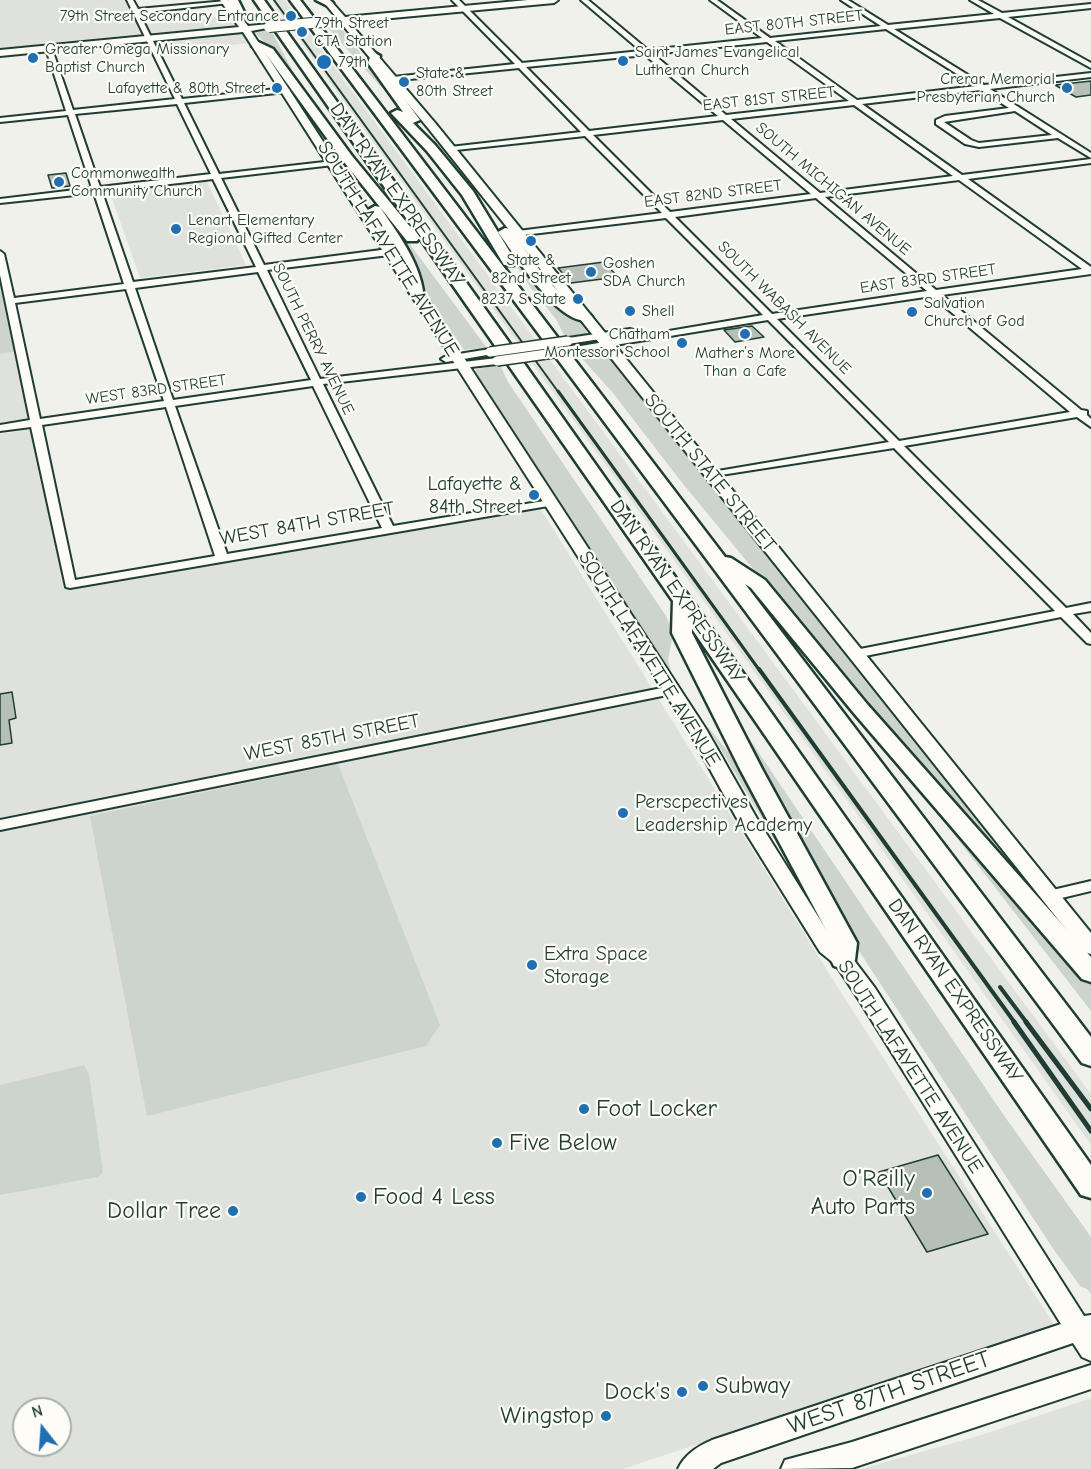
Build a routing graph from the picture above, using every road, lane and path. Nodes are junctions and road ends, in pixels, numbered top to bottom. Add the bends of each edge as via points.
1 (130, 0) edge
2 (259, 0) edge
3 (295, 0) edge
4 (455, 0) edge
5 (554, 0) edge
6 (584, 0) edge
7 (713, 0) edge
8 (844, 0) edge
9 (973, 0) edge
10 (228, 1) edge
11 (325, 1) edge
12 (1091, 6) edge
13 (463, 9) junction
14 (136, 11) junction
15 (1000, 15) junction
16 (236, 16) joint
17 (341, 19) junction
18 (887, 27) junction
19 (244, 28) junction
20 (149, 39) junction
21 (768, 40) junction
22 (256, 44) junction
23 (49, 49) junction
24 (647, 52) junction
25 (0, 53) edge
26 (299, 55) junction
27 (375, 56) junction
28 (519, 66) junction
29 (1091, 66) edge
30 (352, 74) junction
31 (1091, 75) edge
32 (393, 79) junction
33 (983, 88) junction
34 (286, 90) junction
35 (180, 101) junction
36 (856, 102) junction
37 (1017, 109) junction
38 (71, 112) junction
39 (724, 117) junction
40 (319, 118) junction
41 (0, 120) edge
42 (587, 133) junction
43 (1059, 136) junction
44 (431, 148) junction
45 (450, 149) junction
46 (1091, 156) edge
47 (348, 159) junction
48 (1091, 161) edge
49 (333, 163) junction
50 (216, 176) junction
51 (960, 177) junction
52 (97, 190) junction
53 (468, 195) junction
54 (818, 196) junction
55 (0, 201) edge
56 (669, 215) junction
57 (518, 234) junction
58 (388, 252) junction
59 (0, 254) edge
60 (439, 254) junction
61 (261, 268) junction
62 (1091, 270) edge
63 (507, 278) junction
64 (129, 285) junction
65 (416, 291) junction
66 (934, 293) junction
67 (10, 301) junction
68 (585, 317) junction
69 (770, 317) junction
70 (604, 341) junction
71 (459, 362) junction
72 (317, 382) junction
73 (169, 404) junction
74 (1085, 413) edge
75 (36, 423) junction
76 (1091, 424) edge
77 (0, 428) edge
78 (897, 444) junction
79 (712, 475) junction
80 (550, 503) junction
81 (389, 530) junction
82 (711, 553) junction
83 (222, 558) junction
84 (682, 600) junction
85 (1091, 607) edge
86 (1064, 613) junction
87 (1091, 640) edge
88 (855, 654) junction
89 (672, 690) junction
90 (0, 825) edge
91 (1091, 886) edge
92 (1049, 896) junction
93 (1091, 947) edge
94 (843, 960) junction
95 (1091, 973) edge
96 (1091, 1056) edge
97 (1091, 1187) edge
98 (1087, 1334) edge
99 (1091, 1377) edge
100 (692, 1469) edge
101 (795, 1469) edge

1 - 14 street, SOUTH PERRY AVENUE
2 - 26 highway, DAN RYAN EXPRESSWAY
3 - 30 highway, DAN RYAN EXPRESSWAY
4 - 13 street, SOUTH WABASH AVENUE
5 - 13 main road
6 - 24 street, SOUTH MICHIGAN AVENUE
7 - 21 street
8 - 18 street
9 - 15 street
10 - 14 street
10 - 16 highway via 239,12
11 - 17 main road, SOUTH STATE STREET
12 - 15 street, EAST 80TH STREET
13 - 17 main road
13 - 28 street, SOUTH WABASH AVENUE
14 - 20 street, SOUTH PERRY AVENUE
15 - 18 street, EAST 80TH STREET
15 - 29 street
16 - 19 main road, SOUTH LAFAYETTE AVENUE
17 - 19 main road, bridge
17 - 27 main road, SOUTH STATE STREET
18 - 21 street, EAST 80TH STREET
18 - 33 street
19 - 20 main road
19 - 22 main road, SOUTH LAFAYETTE AVENUE
20 - 23 main road
20 - 35 street, SOUTH PERRY AVENUE
21 - 24 street, EAST 80TH STREET
21 - 36 street
22 - 34 main road, SOUTH LAFAYETTE AVENUE
22 - 40 highway via 269,51
23 - 25 main road
23 - 38 street
24 - 28 street, EAST 80TH STREET
24 - 39 street, SOUTH MICHIGAN AVENUE
26 - 40 highway via 296,68
26 - 60 highway, DAN RYAN EXPRESSWAY
27 - 32 main road, SOUTH STATE STREET
27 - 44 highway via 373,63 431,142
28 - 32 street, EAST 80TH STREET
28 - 42 street, SOUTH WABASH AVENUE
30 - 44 highway via 375,86
30 - 63 highway, DAN RYAN EXPRESSWAY
31 - 33 street, EAST 81ST STREET
32 - 45 main road, SOUTH STATE STREET
33 - 36 street, EAST 81ST STREET
33 - 37 street
34 - 35 street
34 - 49 main road, SOUTH LAFAYETTE AVENUE
35 - 38 street
35 - 50 street, SOUTH PERRY AVENUE
36 - 39 street, EAST 81ST STREET
36 - 51 street
37 - 43 street
37 - 43 street via 939,122 976,144
38 - 41 street
38 - 52 street
39 - 42 street, EAST 81ST STREET
39 - 54 street, SOUTH MICHIGAN AVENUE
40 - 47 highway
42 - 45 street, EAST 81ST STREET
42 - 56 street, SOUTH WABASH AVENUE
43 - 46 street
44 - 53 highway
45 - 57 main road, SOUTH STATE STREET
47 - 60 highway via 412,237
47 - 65 highway via 403,256
48 - 51 street, EAST 82ND STREET
49 - 50 street
49 - 58 main road, SOUTH LAFAYETTE AVENUE
50 - 52 street
50 - 61 street, SOUTH PERRY AVENUE
51 - 54 street, EAST 82ND STREET
51 - 62 street
52 - 55 street
52 - 64 street
53 - 63 highway via 509,260
53 - 68 highway via 501,227 555,296 574,313
54 - 56 street, EAST 82ND STREET
54 - 66 street, SOUTH MICHIGAN AVENUE
56 - 57 street, EAST 82ND STREET
56 - 69 street, SOUTH WABASH AVENUE
57 - 68 main road, SOUTH STATE STREET
58 - 61 street
58 - 65 main road, SOUTH LAFAYETTE AVENUE
59 - 67 street
60 - 84 highway, DAN RYAN EXPRESSWAY
61 - 64 street
61 - 72 street, SOUTH PERRY AVENUE
62 - 66 street, EAST 83RD STREET
63 - 82 highway, DAN RYAN EXPRESSWAY
64 - 67 street
64 - 73 street
65 - 71 main road, SOUTH LAFAYETTE AVENUE
66 - 69 street, EAST 83RD STREET
66 - 74 street, SOUTH MICHIGAN AVENUE
67 - 75 street
68 - 70 main road, SOUTH STATE STREET
69 - 70 street, EAST 83RD STREET
69 - 78 street, SOUTH WABASH AVENUE
70 - 71 street, WEST 83RD STREET, bridge via 575,350
70 - 71 street, WEST 83RD STREET, bridge via 568,341 490,352
70 - 79 main road, SOUTH STATE STREET
71 - 72 street, WEST 83RD STREET
71 - 80 main road, SOUTH LAFAYETTE AVENUE
72 - 73 street, WEST 83RD STREET
72 - 81 street, SOUTH PERRY AVENUE
73 - 75 street, WEST 83RD STREET
73 - 83 street
74 - 76 street, SOUTH MICHIGAN AVENUE
74 - 78 street
75 - 77 street, WEST 83RD STREET
75 - 83 street, WEST 84TH STREET via 70,584
78 - 79 street
78 - 86 street, SOUTH WABASH AVENUE
79 - 88 main road, SOUTH STATE STREET
80 - 81 street, WEST 84TH STREET
80 - 89 main road, SOUTH LAFAYETTE AVENUE
81 - 83 street, WEST 84TH STREET
82 - 95 highway via 758,584 860,708
82 - 96 highway, DAN RYAN EXPRESSWAY
84 - 94 highway via 682,633 845,943
84 - 97 highway, DAN RYAN EXPRESSWAY
85 - 86 street
86 - 87 street, SOUTH WABASH AVENUE
86 - 88 street
88 - 92 main road, SOUTH STATE STREET
89 - 90 street, WEST 85TH STREET
89 - 94 main road, SOUTH LAFAYETTE AVENUE via 827,947
91 - 92 street
92 - 93 main road, SOUTH STATE STREET
94 - 98 main road, SOUTH LAFAYETTE AVENUE
98 - 100 main road, WEST 87TH STREET via 712,1453
99 - 101 main road, WEST 87TH STREET via 852,1455

